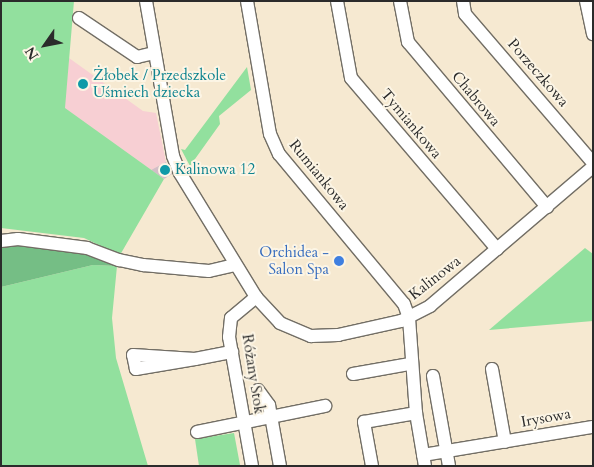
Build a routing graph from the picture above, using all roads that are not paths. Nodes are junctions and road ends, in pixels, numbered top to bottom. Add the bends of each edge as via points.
1 (146, 1) edge
2 (247, 1) edge
3 (337, 1) edge
4 (400, 1) edge
5 (463, 1) edge
6 (586, 1) edge
7 (79, 18) dead end
8 (593, 34) edge
9 (155, 53) junction
10 (593, 165) edge
11 (547, 207) junction
12 (1, 241) edge
13 (497, 250) junction
14 (235, 265) junction
15 (256, 297) junction
16 (409, 318) junction
17 (232, 352) junction
18 (195, 358) dead end
19 (410, 364) junction
20 (492, 370) dead end
21 (353, 374) dead end
22 (433, 376) dead end
23 (258, 390) dead end
24 (325, 406) dead end
25 (416, 413) junction
26 (271, 418) junction
27 (244, 424) junction
28 (593, 427) edge
29 (197, 432) dead end
30 (505, 442) junction
31 (446, 452) junction
32 (424, 461) edge
33 (252, 466) edge
34 (280, 466) edge
35 (372, 466) edge
36 (449, 466) edge

1 - 9 street, Kalinowa
2 - 16 street, Rumiankowa via 270,134 279,154 404,304
3 - 13 street, Tymiankowa via 351,78
4 - 11 street, Chabrowa via 408,42
5 - 10 street, Porzeczkowa via 465,14
6 - 8 street
7 - 9 street via 137,57
9 - 14 street, Kalinowa via 172,156
10 - 11 street, Kalinowa
11 - 13 street, Kalinowa
12 - 14 street via 18,239 87,248 119,260 209,271
13 - 16 street, Kalinowa via 430,306
14 - 15 street, Kalinowa
15 - 16 street, Kalinowa via 280,323 311,336 338,335
15 - 17 street, Różany Stok via 232,318 229,337
16 - 19 street
17 - 18 street
17 - 27 street, Różany Stok
19 - 21 street
19 - 25 street
20 - 30 street, Irysowa
22 - 31 street
23 - 26 street via 269,405
24 - 26 street
25 - 32 street
25 - 35 street via 364,422
26 - 27 street
26 - 34 street
27 - 29 street
27 - 33 street, Różany Stok
28 - 30 street, Irysowa
30 - 31 street, Irysowa
31 - 32 street, Irysowa
31 - 36 street

